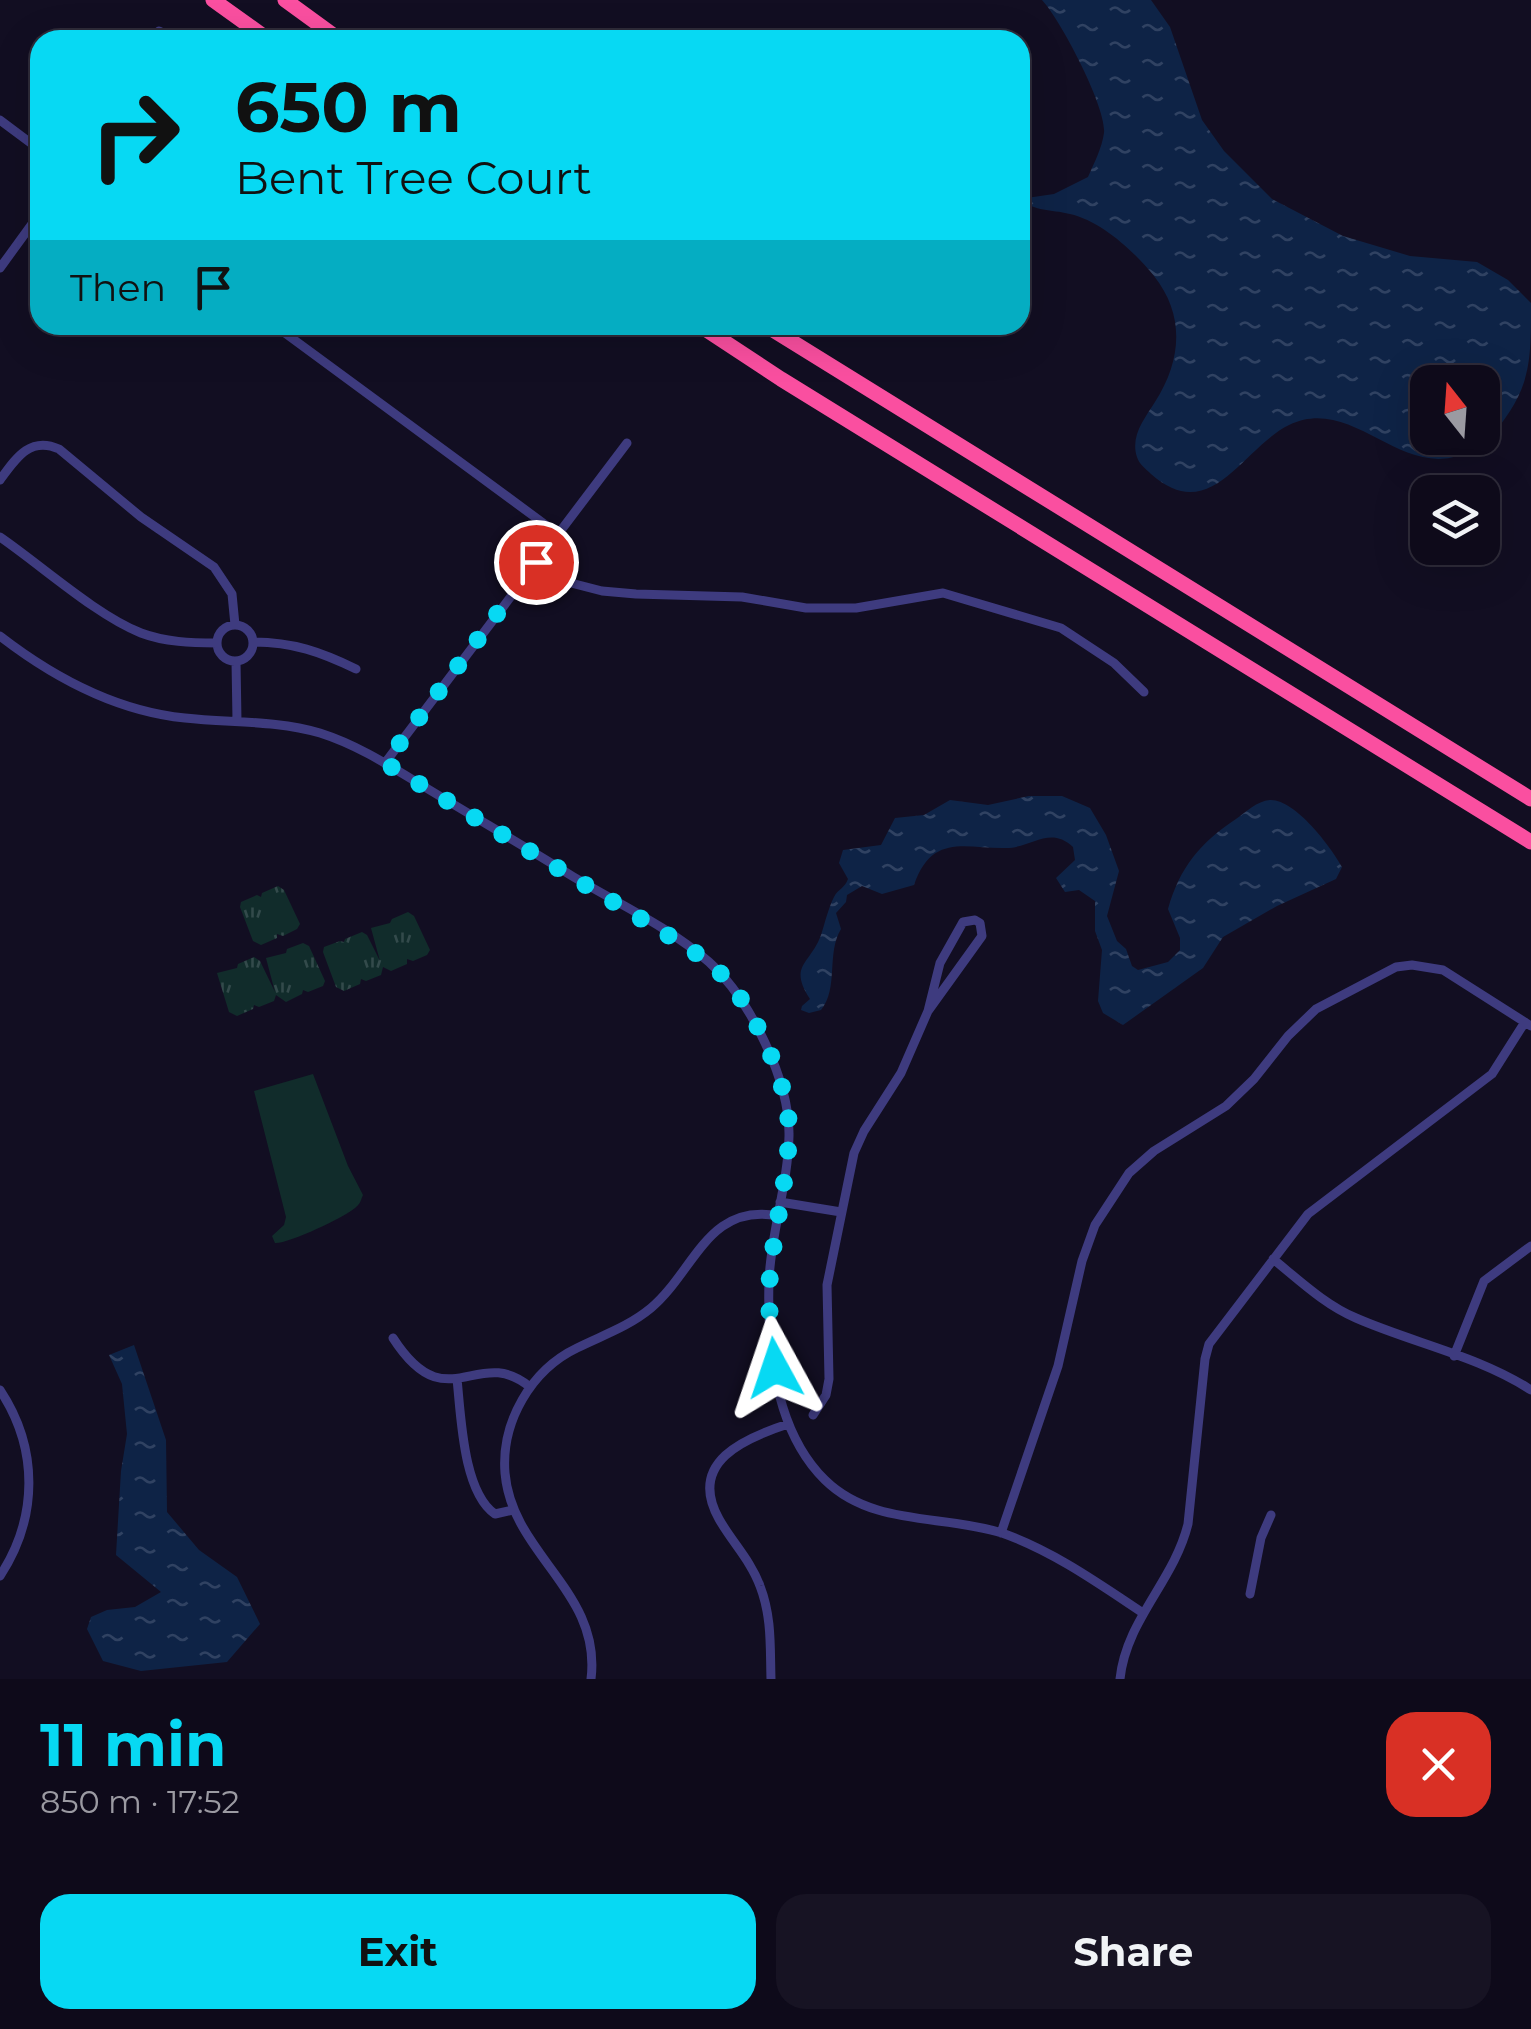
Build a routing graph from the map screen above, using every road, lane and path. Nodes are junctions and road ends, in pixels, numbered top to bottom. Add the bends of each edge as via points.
1 (213, 0) edge
2 (285, 0) edge
3 (255, 30) edge
4 (326, 30) edge
5 (0, 120) edge
6 (30, 142) edge
7 (30, 227) edge
8 (0, 268) edge
9 (288, 335) edge
10 (714, 335) edge
11 (781, 335) edge
12 (628, 443) dead end
13 (0, 480) edge
14 (558, 534) junction
15 (0, 538) edge
16 (519, 583) junction
17 (235, 625) junction
18 (0, 636) edge
19 (253, 642) junction
20 (217, 643) junction
21 (236, 661) junction
22 (356, 669) dead end
23 (1144, 692) dead end
24 (237, 721) junction
25 (385, 763) junction
26 (1531, 799) edge
27 (1531, 842) edge
28 (928, 1011) junction
29 (1528, 1024) edge
30 (780, 1202) junction
31 (841, 1212) junction
32 (778, 1216) junction
33 (1531, 1246) edge
34 (1273, 1258) junction
35 (393, 1338) dead end
36 (1454, 1356) junction
37 (457, 1379) junction
38 (530, 1387) junction
39 (0, 1390) edge
40 (1531, 1390) edge
41 (813, 1415) dead end
42 (788, 1424) junction
43 (513, 1510) junction
44 (1271, 1515) dead end
45 (1002, 1533) junction
46 (0, 1576) edge
47 (1250, 1594) dead end
48 (1142, 1612) junction
49 (591, 1679) edge
50 (770, 1679) edge
51 (1120, 1679) edge

1 - 3 highway
2 - 4 highway
5 - 6 street
7 - 8 street
9 - 14 street
10 - 27 highway
11 - 26 highway
12 - 14 street
13 - 17 street via 18,454 38,444 59,450 214,567 232,594
14 - 16 street
15 - 20 street via 142,633
16 - 23 street via 742,597 806,608 856,608 943,593 1061,628 1114,662
16 - 25 street
17 - 19 street via 247,629
17 - 20 street
18 - 24 street via 112,701 184,718
19 - 21 street via 248,656
19 - 22 street via 314,649
20 - 21 street via 221,655
21 - 24 street
24 - 25 street via 316,732
25 - 30 street via 676,940 734,989 787,1105 790,1135
28 - 28 street via 982,936 980,923 963,922 948,943
28 - 31 street via 901,1074 854,1153
29 - 34 street via 1492,1074 1308,1214
29 - 45 street via 1443,970 1396,967 1316,1009 1226,1106 1129,1173 1095,1225 1082,1261 1058,1366
30 - 31 street
30 - 32 street
31 - 41 street via 827,1285 829,1379
32 - 38 street via 746,1214 728,1222 708,1237 654,1306 559,1359
32 - 42 street via 771,1323
33 - 36 street via 1484,1281
34 - 36 street via 1353,1317
34 - 48 street via 1209,1344 1183,1545
35 - 37 street via 419,1370
36 - 40 street
37 - 38 street via 499,1371
37 - 43 street via 480,1500 495,1514
38 - 43 street via 505,1448
39 - 46 street via 24,1440 30,1471 26,1524
42 - 45 street via 806,1457 850,1499 894,1514
42 - 50 street via 734,1445 720,1460 710,1491 718,1518 760,1584 771,1633
43 - 49 street via 576,1601 590,1642
44 - 47 street
45 - 48 street via 1078,1570
48 - 51 street

